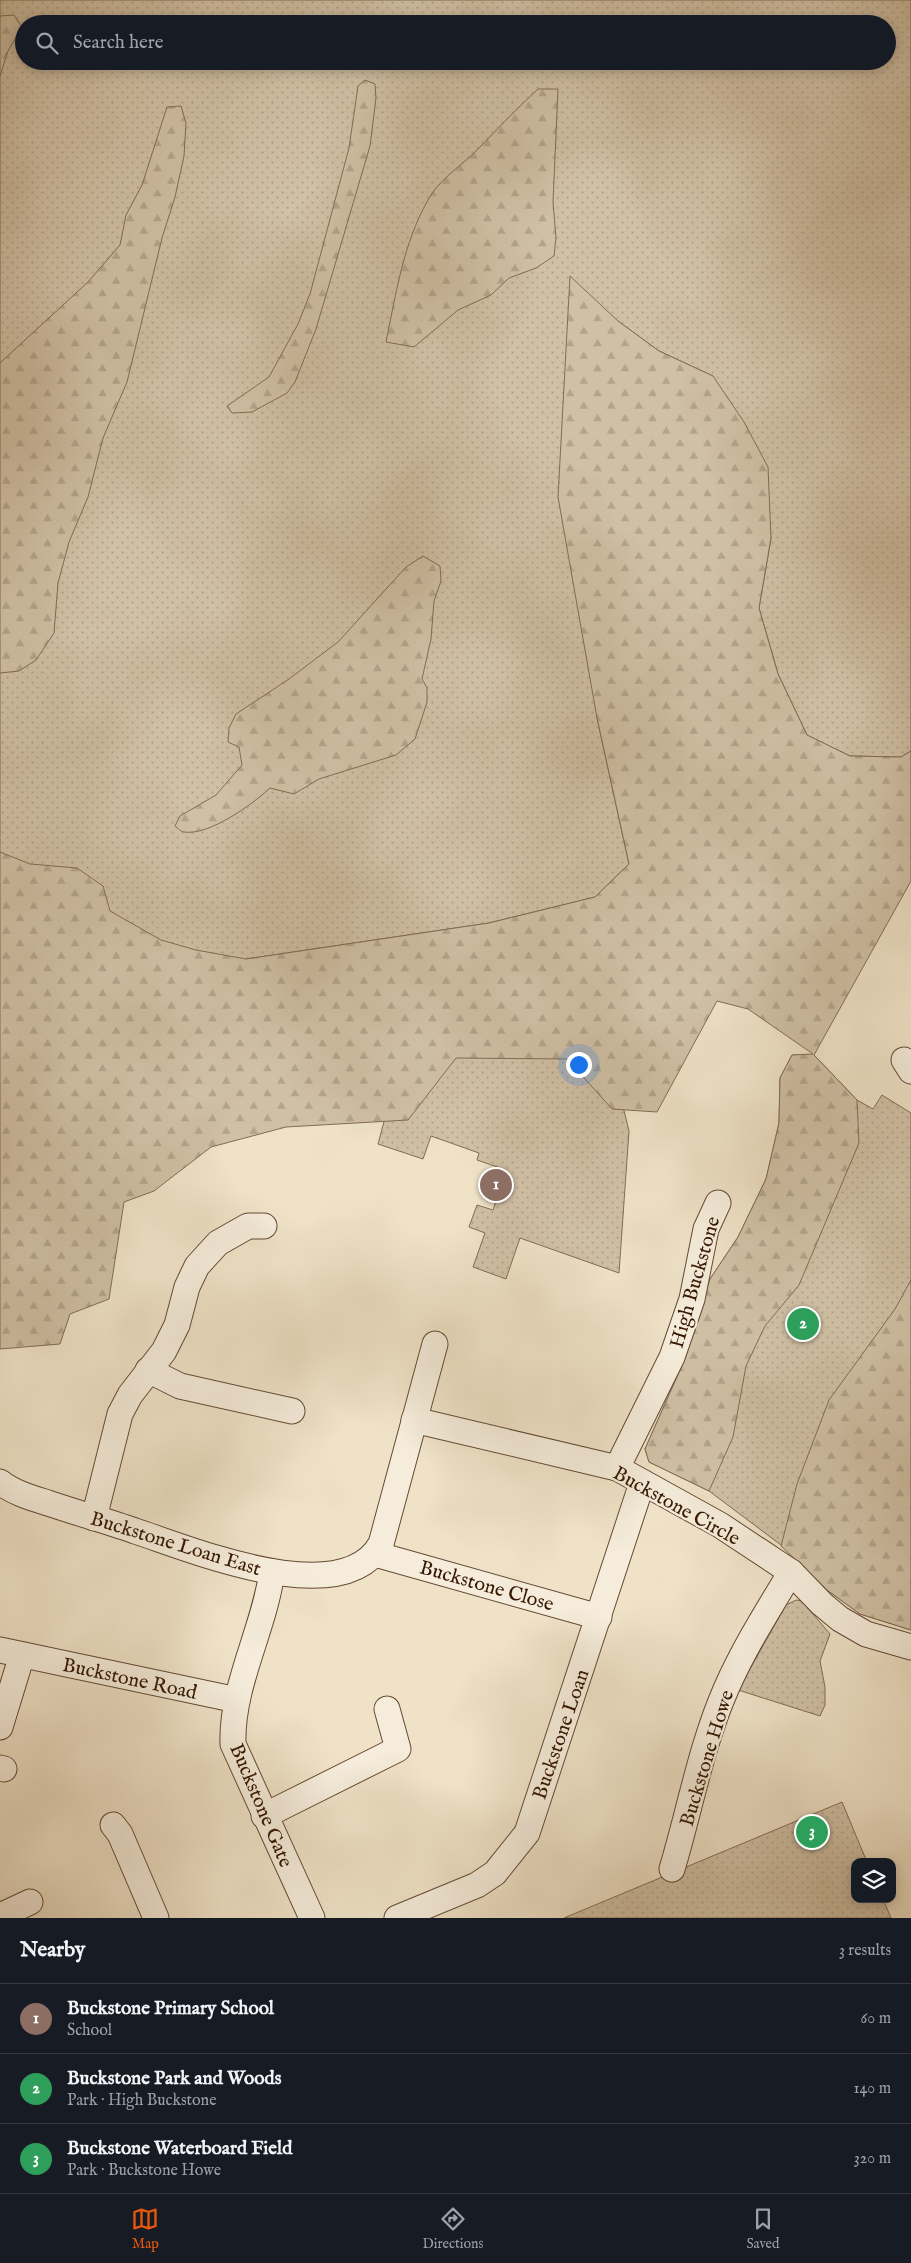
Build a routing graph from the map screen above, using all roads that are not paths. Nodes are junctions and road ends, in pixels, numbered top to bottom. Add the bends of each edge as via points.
1 (721, 1199) dead end
2 (264, 1226) dead end
3 (435, 1344) dead end
4 (148, 1370) junction
5 (278, 1405) dead end
6 (414, 1420) junction
7 (617, 1468) junction
8 (0, 1482) edge
9 (642, 1483) junction
10 (94, 1518) junction
11 (375, 1554) junction
12 (272, 1572) junction
13 (791, 1572) junction
14 (598, 1617) junction
15 (911, 1647) edge
16 (11, 1652) edge
17 (238, 1700) junction
18 (387, 1709) dead end
19 (0, 1727) edge
20 (264, 1816) junction
21 (113, 1825) dead end
22 (672, 1868) dead end
23 (156, 1918) edge
24 (312, 1918) edge
25 (397, 1918) edge

1 - 7 street, High Buckstone via 706,1229 692,1299 672,1357
2 - 4 street via 248,1226 218,1243 198,1266 187,1287 177,1325 164,1351
3 - 6 street
4 - 5 street via 180,1386
4 - 10 street via 120,1414
6 - 7 street, Buckstone Circle
6 - 11 street
7 - 9 street, Buckstone Circle
8 - 10 street, Buckstone Loan East via 19,1493
9 - 13 street, Buckstone Circle via 720,1525
9 - 14 street, Buckstone Loan
10 - 12 street, Buckstone Loan East via 204,1555
11 - 12 street, Buckstone Loan East via 366,1564 345,1571 318,1574
11 - 14 street, Buckstone Close
12 - 17 street, Buckstone Gate
13 - 15 street, Buckstone Circle via 840,1619 866,1634
13 - 22 street, Buckstone Howe via 726,1689
14 - 25 street, Buckstone Loan via 527,1833 495,1873 483,1881
16 - 17 street, Buckstone Road
16 - 19 street, Buckstone Road
17 - 20 street, Buckstone Gate via 232,1723 233,1744
18 - 20 street via 398,1749
20 - 24 street, Buckstone Gate
21 - 23 street via 120,1834 119,1857

